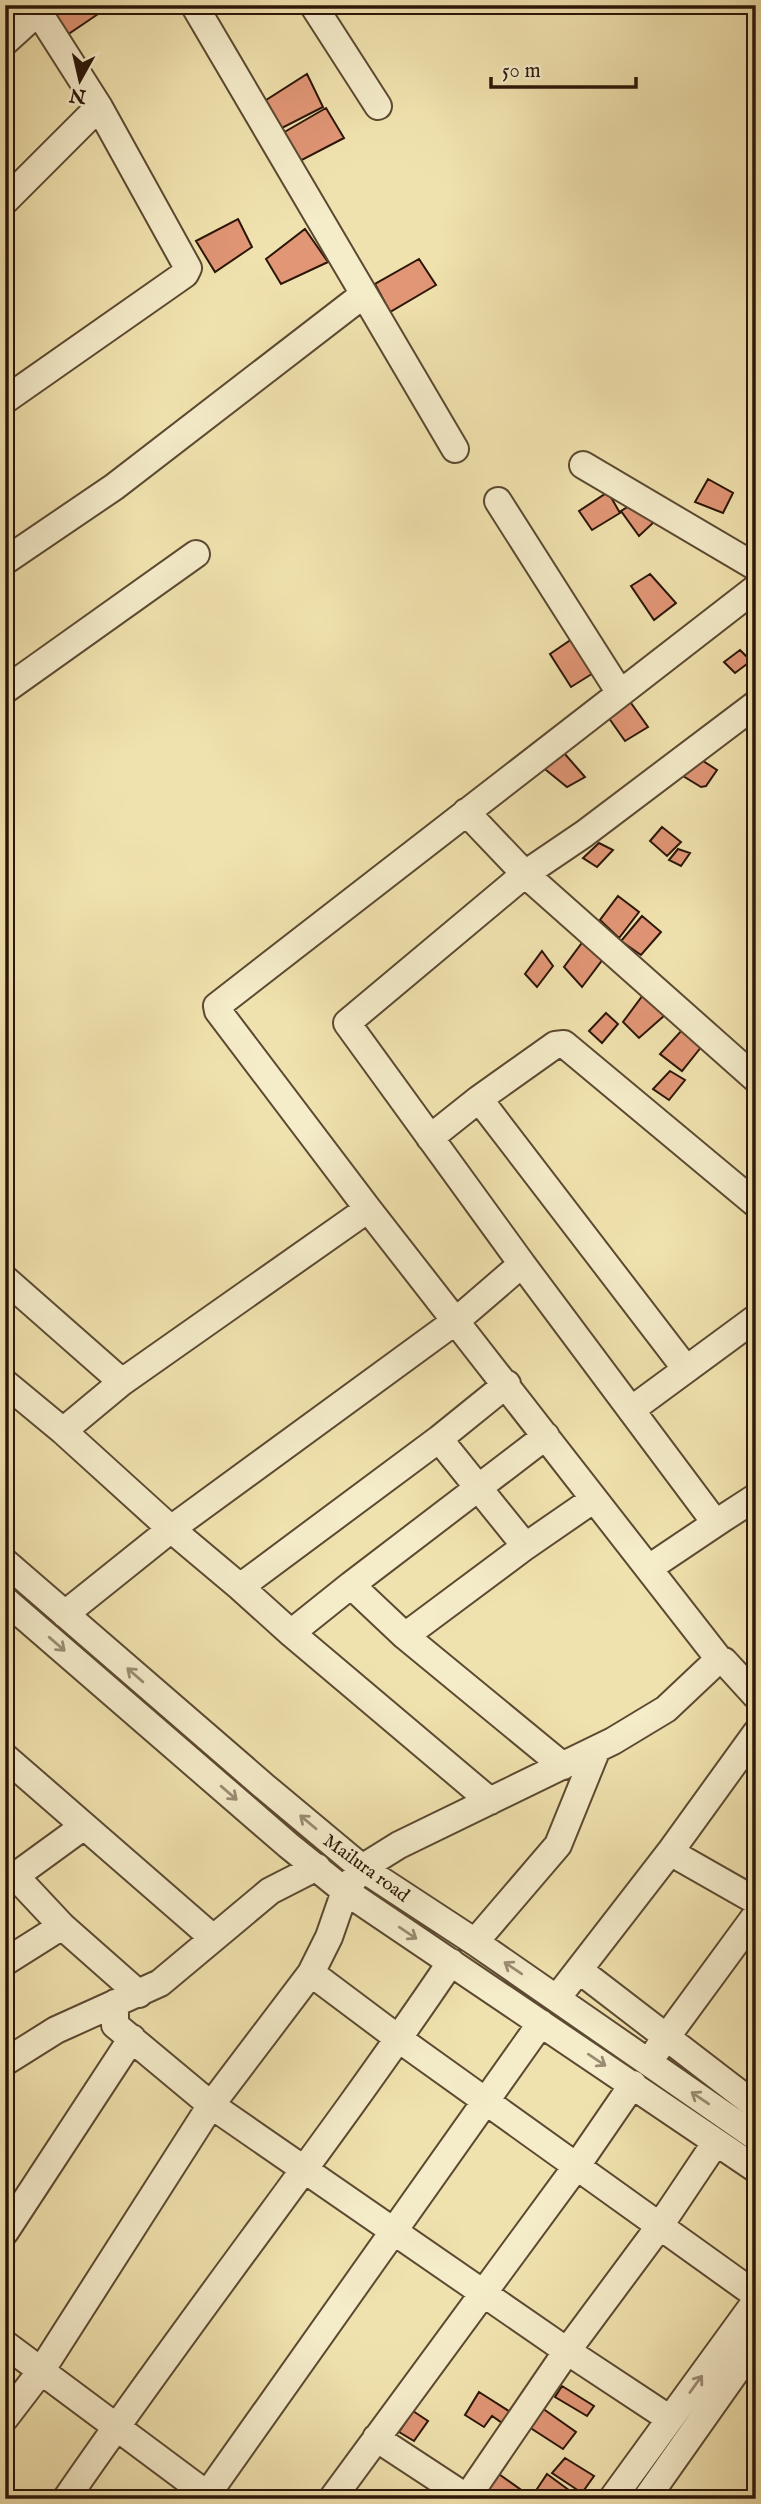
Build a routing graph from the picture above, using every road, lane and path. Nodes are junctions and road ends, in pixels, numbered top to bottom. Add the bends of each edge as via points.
1 (194, 5) edge
2 (313, 5) edge
3 (36, 9) edge
4 (5, 42) edge
5 (377, 106) dead end
6 (99, 107) junction
7 (5, 201) edge
8 (363, 295) junction
9 (5, 400) edge
10 (455, 449) dead end
11 (583, 465) dead end
12 (498, 501) dead end
13 (196, 554) dead end
14 (5, 561) edge
15 (756, 567) edge
16 (756, 588) edge
17 (5, 690) edge
18 (620, 693) junction
19 (756, 704) edge
20 (466, 811) junction
21 (525, 874) junction
22 (756, 1079) edge
23 (479, 1099) junction
24 (430, 1138) junction
25 (756, 1204) edge
26 (368, 1209) junction
27 (522, 1264) junction
28 (5, 1279) edge
29 (756, 1318) edge
30 (457, 1320) junction
31 (686, 1369) junction
32 (122, 1382) junction
33 (5, 1383) edge
34 (507, 1384) junction
35 (631, 1410) junction
36 (63, 1431) junction
37 (546, 1436) junction
38 (439, 1439) junction
39 (479, 1489) junction
40 (756, 1497) edge
41 (594, 1499) junction
42 (719, 1521) junction
43 (171, 1529) junction
44 (523, 1548) junction
45 (5, 1562) edge
46 (649, 1568) junction
47 (351, 1585) junction
48 (240, 1587) junction
49 (5, 1600) edge
50 (65, 1614) junction
51 (291, 1633) junction
52 (405, 1636) junction
53 (719, 1659) junction
54 (756, 1696) edge
55 (756, 1733) edge
56 (597, 1749) junction
57 (5, 1757) edge
58 (563, 1766) junction
59 (490, 1801) junction
60 (84, 1826) junction
61 (670, 1852) junction
62 (317, 1867) junction
63 (362, 1868) junction
64 (345, 1891) junction
65 (756, 1901) edge
66 (756, 1915) edge
67 (62, 1926) junction
68 (213, 1938) junction
69 (475, 1942) junction
70 (5, 1962) edge
71 (451, 1962) junction
72 (579, 1970) junction
73 (311, 1973) junction
74 (127, 1998) junction
75 (557, 1998) junction
76 (541, 2023) junction
77 (666, 2037) junction
78 (132, 2038) junction
79 (399, 2039) junction
80 (5, 2062) edge
81 (648, 2063) junction
82 (633, 2084) junction
83 (746, 2101) edge
84 (485, 2102) junction
85 (211, 2105) junction
86 (756, 2137) edge
87 (716, 2142) junction
88 (576, 2167) junction
89 (756, 2169) edge
90 (305, 2170) junction
91 (659, 2227) junction
92 (394, 2231) junction
93 (5, 2232) edge
94 (482, 2292) junction
95 (756, 2295) edge
96 (756, 2301) edge
97 (756, 2343) edge
98 (5, 2344) edge
99 (567, 2351) junction
100 (41, 2371) junction
101 (5, 2418) edge
102 (670, 2419) junction
103 (116, 2427) junction
104 (376, 2438) junction
105 (208, 2497) edge
106 (652, 2497) edge
107 (467, 2498) edge
108 (66, 2499) edge
109 (332, 2499) edge
110 (612, 2499) edge

1 - 8 street
2 - 5 street
3 - 4 street
3 - 6 street
6 - 7 street
6 - 9 street via 187,271
8 - 10 street
8 - 14 street via 114,487
11 - 15 street
12 - 18 street
13 - 17 street
16 - 18 street
18 - 20 street
19 - 21 street
20 - 21 street
20 - 26 street via 217,1006
21 - 22 street
21 - 24 street via 347,1023
23 - 24 street
23 - 25 street via 555,1045 564,1044
23 - 31 street
24 - 27 street
26 - 30 street
26 - 32 street
27 - 30 street
27 - 35 street
28 - 32 street
29 - 31 street
30 - 34 street
30 - 43 street
31 - 35 street
32 - 36 street
33 - 36 street
34 - 37 street
34 - 38 street
35 - 42 street via 711,1517
36 - 43 street
37 - 39 street
37 - 41 street
38 - 39 street
38 - 48 street
39 - 44 street
39 - 47 street
40 - 42 street
41 - 44 street
41 - 46 street
42 - 46 street
43 - 48 street
43 - 50 street
44 - 52 street
45 - 50 street, Mailura road
46 - 53 street
47 - 51 street
47 - 52 street
48 - 51 street
49 -> 62 street, Mailura road
63 -> 50 street, Mailura road
51 - 59 street
52 - 58 street
53 - 54 street
53 - 56 street via 666,1709
55 - 61 street
56 - 58 street
56 - 69 street via 558,1845
57 - 60 street
58 - 59 street
59 - 63 street
60 - 67 street via 17,1876
60 - 68 street
61 - 65 street
61 - 72 street
62 - 64 street, Mailura road
62 - 68 street via 270,1891
63 - 64 street
63 - 69 street, Mailura road
64 -> 71 street, Mailura road
64 - 73 street
66 - 77 street
67 - 70 street
67 - 74 street
68 - 74 street via 160,1983
75 -> 69 street, Mailura road
71 - 76 street, Mailura road
71 - 79 street
72 - 75 street
72 - 77 street
73 - 79 street
73 - 85 street
74 - 78 street via 115,2025
74 - 80 street via 56,2030
75 - 81 street, Mailura road
76 -> 82 street, Mailura road
76 - 84 street
77 - 81 street
77 - 83 street
78 - 85 street
78 - 93 street
79 - 84 street
79 - 90 street
83 -> 81 street, Mailura road
82 - 87 street, Mailura road
82 - 88 street
83 - 86 street, Mailura road
84 - 88 street
84 - 92 street
85 - 90 street
85 - 100 street
87 - 89 street, Mailura road
87 - 91 street
88 - 91 street
88 - 94 street
90 - 92 street
90 - 103 street
91 - 95 street
91 - 99 street
92 - 94 street
92 - 105 street
94 - 99 street
94 - 104 street
102 -> 96 street
97 - 106 street
98 - 100 street
99 - 102 street
99 - 107 street
100 - 101 street
100 - 103 street
102 - 110 street
103 - 105 street
103 - 108 street
104 - 107 street
104 - 109 street

